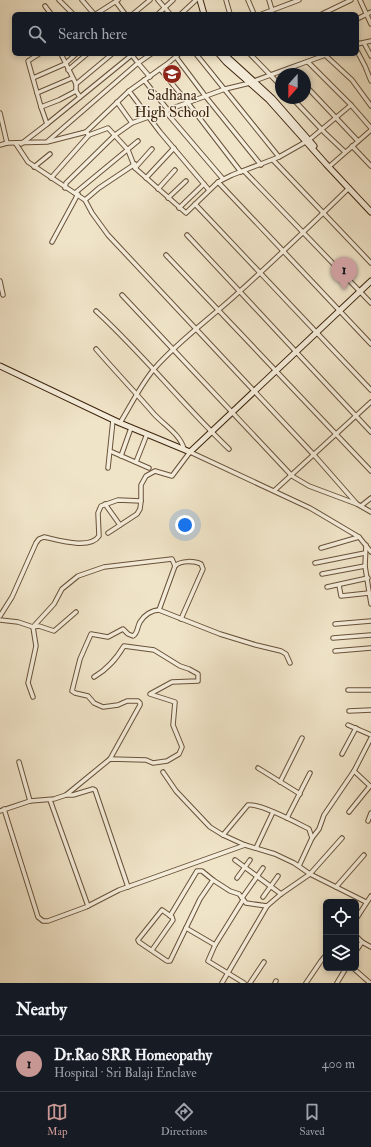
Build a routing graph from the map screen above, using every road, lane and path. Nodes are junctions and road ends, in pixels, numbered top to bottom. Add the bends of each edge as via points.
1 (59, 0) edge
2 (82, 0) edge
3 (150, 0) edge
4 (158, 0) edge
5 (173, 0) edge
6 (196, 0) edge
7 (200, 0) edge
8 (203, 0) edge
9 (226, 0) edge
10 (248, 0) edge
11 (269, 0) edge
12 (299, 0) edge
13 (351, 0) edge
14 (360, 0) edge
15 (117, 1) edge
16 (45, 6) dead end
17 (165, 8) junction
18 (272, 10) junction
19 (50, 12) edge
20 (72, 12) edge
21 (93, 12) edge
22 (98, 12) edge
23 (124, 12) edge
24 (135, 12) edge
25 (160, 12) edge
26 (168, 12) edge
27 (183, 12) edge
28 (203, 12) edge
29 (204, 12) edge
30 (229, 12) edge
31 (253, 12) edge
32 (267, 12) edge
33 (326, 12) edge
34 (371, 12) edge
35 (366, 14) junction
36 (359, 18) edge
37 (371, 24) edge
38 (371, 41) edge
39 (364, 42) junction
40 (359, 43) edge
41 (36, 56) edge
42 (62, 56) edge
43 (74, 56) edge
44 (85, 56) edge
45 (110, 56) edge
46 (130, 56) edge
47 (133, 56) edge
48 (149, 56) edge
49 (177, 56) edge
50 (179, 56) edge
51 (198, 56) edge
52 (221, 56) edge
53 (226, 56) edge
54 (252, 56) edge
55 (322, 56) edge
56 (328, 56) edge
57 (359, 56) edge
58 (371, 56) edge
59 (308, 62) junction
60 (138, 63) junction
61 (65, 64) junction
62 (292, 68) edge
63 (160, 69) junction
64 (68, 70) junction
65 (275, 74) edge
66 (271, 75) junction
67 (150, 77) junction
68 (33, 78) junction
69 (72, 78) junction
70 (275, 79) edge
71 (144, 80) junction
72 (371, 81) edge
73 (252, 82) junction
74 (76, 84) junction
75 (226, 90) junction
76 (76, 91) junction
77 (129, 91) junction
78 (311, 91) edge
79 (37, 93) junction
80 (80, 97) junction
81 (206, 97) junction
82 (116, 102) junction
83 (188, 103) junction
84 (298, 104) edge
85 (351, 106) junction
86 (371, 106) edge
87 (41, 107) junction
88 (166, 110) junction
89 (0, 112) edge
90 (149, 116) junction
91 (336, 118) junction
92 (132, 122) junction
93 (47, 124) junction
94 (322, 129) junction
95 (371, 129) edge
96 (86, 132) junction
97 (89, 135) junction
98 (115, 135) junction
99 (138, 141) dead end
100 (307, 141) junction
101 (47, 142) junction
102 (358, 142) junction
103 (8, 143) junction
104 (16, 144) junction
105 (21, 144) junction
106 (0, 145) edge
107 (352, 146) junction
108 (174, 148) junction
109 (152, 149) dead end
110 (128, 150) junction
111 (345, 152) junction
112 (50, 154) dead end
113 (279, 157) junction
114 (273, 160) junction
115 (261, 165) junction
116 (331, 165) junction
117 (135, 166) junction
118 (371, 166) edge
119 (34, 167) junction
120 (175, 170) dead end
121 (242, 172) junction
122 (51, 178) junction
123 (146, 178) junction
124 (223, 180) junction
125 (186, 181) dead end
126 (218, 182) junction
127 (204, 184) junction
128 (65, 188) junction
129 (349, 188) junction
130 (158, 189) junction
131 (209, 190) junction
132 (76, 193) junction
133 (168, 198) junction
134 (85, 200) junction
135 (195, 204) junction
136 (371, 206) edge
137 (179, 208) junction
138 (324, 212) junction
139 (371, 212) edge
140 (303, 232) junction
141 (187, 234) dead end
142 (52, 242) dead end
143 (284, 251) junction
144 (166, 254) dead end
145 (371, 263) edge
146 (260, 272) junction
147 (0, 281) edge
148 (371, 281) edge
149 (360, 291) junction
150 (240, 292) junction
151 (3, 295) dead end
152 (122, 296) dead end
153 (371, 303) edge
154 (218, 310) junction
155 (340, 310) junction
156 (96, 311) dead end
157 (196, 329) junction
158 (316, 332) junction
159 (371, 344) edge
160 (96, 350) dead end
161 (174, 350) junction
162 (296, 352) junction
163 (0, 366) edge
164 (154, 369) junction
165 (276, 371) junction
166 (371, 390) edge
167 (254, 392) junction
168 (137, 393) junction
169 (371, 402) edge
170 (231, 413) junction
171 (356, 416) junction
172 (113, 420) junction
173 (120, 423) junction
174 (131, 428) junction
175 (212, 432) junction
176 (371, 432) edge
177 (147, 434) junction
178 (336, 435) junction
179 (184, 449) junction
180 (229, 449) dead end
181 (110, 451) junction
182 (190, 452) junction
183 (314, 455) junction
184 (121, 456) junction
185 (136, 462) junction
186 (108, 468) dead end
187 (149, 468) dead end
188 (371, 471) edge
189 (292, 476) junction
190 (275, 490) junction
191 (371, 498) edge
192 (141, 501) junction
193 (106, 504) junction
194 (359, 505) junction
195 (371, 512) edge
196 (120, 526) junction
197 (108, 533) dead end
198 (359, 537) junction
199 (366, 545) junction
200 (321, 548) dead end
201 (371, 552) edge
202 (365, 553) junction
203 (316, 562) dead end
204 (175, 566) junction
205 (365, 566) junction
206 (322, 574) dead end
207 (368, 578) junction
208 (339, 585) junction
209 (327, 587) dead end
210 (370, 596) edge
211 (371, 604) edge
212 (159, 610) junction
213 (76, 612) dead end
214 (0, 616) edge
215 (181, 619) junction
216 (0, 620) edge
217 (371, 621) edge
218 (336, 624) dead end
219 (33, 627) junction
220 (371, 635) edge
221 (333, 638) dead end
222 (371, 648) edge
223 (335, 651) dead end
224 (290, 663) dead end
225 (94, 677) dead end
226 (348, 690) dead end
227 (371, 690) edge
228 (33, 697) dead end
229 (371, 710) edge
230 (350, 712) dead end
231 (348, 724) dead end
232 (356, 728) junction
233 (371, 737) edge
234 (302, 738) dead end
235 (342, 754) dead end
236 (110, 759) junction
237 (19, 762) dead end
238 (258, 768) dead end
239 (354, 771) junction
240 (163, 772) dead end
241 (310, 773) dead end
242 (280, 782) junction
243 (370, 786) edge
244 (300, 794) junction
245 (66, 795) junction
246 (50, 800) junction
247 (30, 801) junction
248 (2, 810) edge
249 (273, 812) junction
250 (349, 812) dead end
251 (371, 813) edge
252 (287, 818) junction
253 (368, 821) dead end
254 (222, 834) junction
255 (312, 838) junction
256 (342, 838) dead end
257 (245, 845) junction
258 (256, 848) junction
259 (364, 854) dead end
260 (235, 860) dead end
261 (250, 860) dead end
262 (299, 866) junction
263 (245, 868) junction
264 (263, 868) dead end
265 (310, 874) junction
266 (278, 876) dead end
267 (257, 877) junction
268 (237, 878) dead end
269 (213, 880) junction
270 (270, 886) junction
271 (128, 887) junction
272 (336, 887) junction
273 (281, 894) junction
274 (371, 896) edge
275 (263, 897) dead end
276 (243, 899) junction
277 (366, 902) junction
278 (88, 906) junction
279 (267, 906) junction
280 (359, 914) edge
281 (170, 916) junction
282 (186, 928) junction
283 (359, 939) edge
284 (362, 942) junction
285 (215, 945) junction
286 (359, 947) edge
287 (371, 947) edge
288 (152, 950) junction
289 (323, 959) edge
290 (264, 962) dead end
291 (344, 971) edge
292 (356, 971) edge
293 (228, 974) junction
294 (367, 982) edge
295 (222, 983) edge
296 (244, 983) edge
297 (250, 983) edge
298 (306, 983) edge
299 (337, 983) edge

1 - 20 street
2 - 21 street
3 - 24 street
4 - 17 street
5 - 17 street
6 - 27 street
7 - 28 street
8 - 29 street
9 - 30 street
10 - 31 street
11 - 18 street
12 - 18 street
13 - 33 street
14 - 35 street
15 - 22 street
15 - 23 street
16 - 19 street
17 - 25 street
17 - 26 street
18 - 32 street
34 - 35 street
35 - 36 street
35 - 37 street
38 - 39 street
39 - 40 street
39 - 58 street
41 - 68 street via 28,61
42 - 61 street
43 - 61 street
44 - 64 street
45 - 74 street
46 - 80 street
47 - 60 street
48 - 60 street
49 - 63 street
50 - 81 street
51 - 75 street
52 - 73 street
53 - 73 street
54 - 66 street
55 - 59 street
56 - 86 street via 352,80
57 - 72 street
59 - 62 street
59 - 85 street
60 - 67 street
60 - 101 street
61 - 64 street
61 - 68 street
63 - 67 street
63 - 83 street
64 - 69 street
65 - 66 street
66 - 70 street
66 - 73 street
67 - 71 street
68 - 79 street
69 - 74 street
69 - 79 street
71 - 77 street
71 - 88 street
73 - 75 street
73 - 100 street
74 - 76 street
75 - 81 street
75 - 113 street
76 - 80 street
76 - 87 street
77 - 82 street
77 - 90 street
78 - 91 street
79 - 87 street
80 - 93 street
81 - 83 street
81 - 115 street
82 - 92 street
82 - 96 street
83 - 88 street
83 - 121 street
84 - 94 street
85 - 91 street
85 - 95 street
87 - 93 street
88 - 90 street
88 - 124 street
89 - 103 street
90 - 92 street
90 - 108 street
91 - 94 street
91 - 102 street
92 - 98 street
93 - 105 street
94 - 100 street
94 - 111 street
95 - 102 street
96 - 97 street
96 - 101 street
97 - 98 street via 108,128
97 - 122 street
98 - 110 street
98 - 128 street via 66,183
99 - 110 street
100 - 113 street
100 - 116 street
100 - 129 street
101 - 105 street
102 - 107 street
103 - 104 street
103 - 106 street
104 - 105 street
104 - 119 street
107 - 111 street
107 - 118 street
108 - 123 street
108 - 127 street
109 - 117 street
110 - 117 street
110 - 132 street
111 - 116 street
112 - 119 street
113 - 114 street
114 - 115 street
114 - 138 street
115 - 121 street
116 - 136 street
117 - 123 street
117 - 134 street via 99,188
119 - 122 street
120 - 130 street
121 - 124 street
121 - 140 street
122 - 128 street
123 - 130 street
124 - 126 street
125 - 133 street
126 - 131 street
126 - 143 street
127 - 131 street
127 - 137 street
128 - 132 street
129 - 138 street
129 - 139 street
130 - 133 street
131 - 135 street
132 - 134 street
132 - 142 street
133 - 137 street
134 - 157 street via 97,222 108,235
135 - 137 street via 186,214
135 - 146 street
138 - 140 street
138 - 145 street
140 - 143 street
140 - 149 street
141 - 150 street
143 - 146 street
143 - 155 street
144 - 154 street
146 - 150 street
146 - 158 street
147 - 151 street
148 - 149 street
149 - 153 street
149 - 155 street
150 - 154 street
150 - 162 street
152 - 161 street
154 - 157 street
154 - 165 street
155 - 158 street
155 - 159 street
156 - 164 street
157 - 161 street
157 - 167 street
158 - 162 street
158 - 166 street
160 - 168 street
161 - 164 street
161 - 170 street
162 - 165 street
162 - 171 street
163 - 172 street
164 - 168 street
164 - 175 street
165 - 167 street
165 - 178 street
167 - 170 street
167 - 183 street
168 - 173 street
168 - 179 street via 181,441
169 - 171 street
170 - 175 street
170 - 189 street
171 - 176 street
171 - 178 street
172 - 173 street
172 - 181 street
173 - 174 street
174 - 177 street
174 - 184 street
175 - 180 street
175 - 182 street
177 - 179 street
177 - 185 street
178 - 183 street
178 - 188 street
179 - 182 street
181 - 184 street
181 - 186 street
182 - 190 street
182 - 192 street via 172,476 155,471 146,476 141,485
183 - 189 street
183 - 194 street
184 - 185 street
185 - 187 street
189 - 190 street
189 - 194 street via 309,486
190 - 198 street
191 - 194 street
192 - 193 street via 118,500
192 - 196 street via 137,514
193 - 196 street
193 - 214 street via 99,509 99,536 96,539 78,544 44,537 36,543 12,597
194 - 195 street
196 - 197 street
198 - 199 street
198 - 200 street
199 - 201 street
199 - 202 street
202 - 203 street
202 - 205 street
204 - 212 street
204 - 215 street via 182,562 198,562 204,569
204 - 219 street via 172,559 146,561 104,567 78,576 62,589 54,604
205 - 206 street
205 - 207 street
207 - 208 street
207 - 210 street
208 - 209 street
208 - 210 street via 341,596
210 - 211 street
212 - 215 street
212 - 236 street via 154,610 141,620 133,636 123,629 108,637 91,634 80,659 71,688 74,693 88,696 103,708 127,701 140,703
213 - 219 street via 54,631 39,626
215 - 224 street via 220,634 281,651 286,654
216 - 219 street
217 - 218 street
219 - 228 street via 36,646 28,683
220 - 221 street
222 - 223 street
225 - 236 street via 115,660 124,646 154,650 198,674 198,680 172,682 150,694 175,702 173,725 182,747 179,754 167,761
226 - 227 street
229 - 230 street
231 - 232 street
232 - 233 street
232 - 235 street
233 - 239 street
234 - 242 street
236 - 245 street
237 - 247 street
238 - 242 street
239 - 243 street
239 - 255 street via 324,814 319,829
240 - 254 street via 203,821
241 - 244 street
242 - 244 street
243 - 250 street
244 - 252 street
245 - 246 street
245 - 271 street via 72,796 95,790
246 - 247 street
246 - 278 street
247 - 248 street
248 - 278 street via 40,919 48,921
249 - 252 street
249 - 254 street via 248,805
249 - 258 street
251 - 253 street
252 - 255 street via 309,829
254 - 257 street
255 - 262 street
256 - 265 street
257 - 258 street
257 - 271 street
258 - 262 street
259 - 272 street
260 - 263 street
261 - 263 street
262 - 265 street
263 - 267 street
263 - 268 street
264 - 267 street
265 - 272 street
265 - 273 street
266 - 270 street
267 - 270 street
267 - 276 street
269 - 276 street via 239,894
269 - 281 street via 202,871 197,871
269 - 282 street via 200,899
270 - 273 street
270 - 275 street
271 - 278 street
272 - 277 street
273 - 279 street
274 - 277 street
276 - 279 street via 247,903
276 - 285 street
277 - 280 street
279 - 293 street
281 - 288 street via 173,920
281 - 288 street via 161,910 139,938 140,942
282 - 285 street
282 - 288 street via 170,961
283 - 284 street
284 - 286 street
284 - 287 street
285 - 293 street via 208,961
289 - 298 street
290 - 297 street
291 - 299 street
292 - 294 street
293 - 295 street
293 - 296 street

